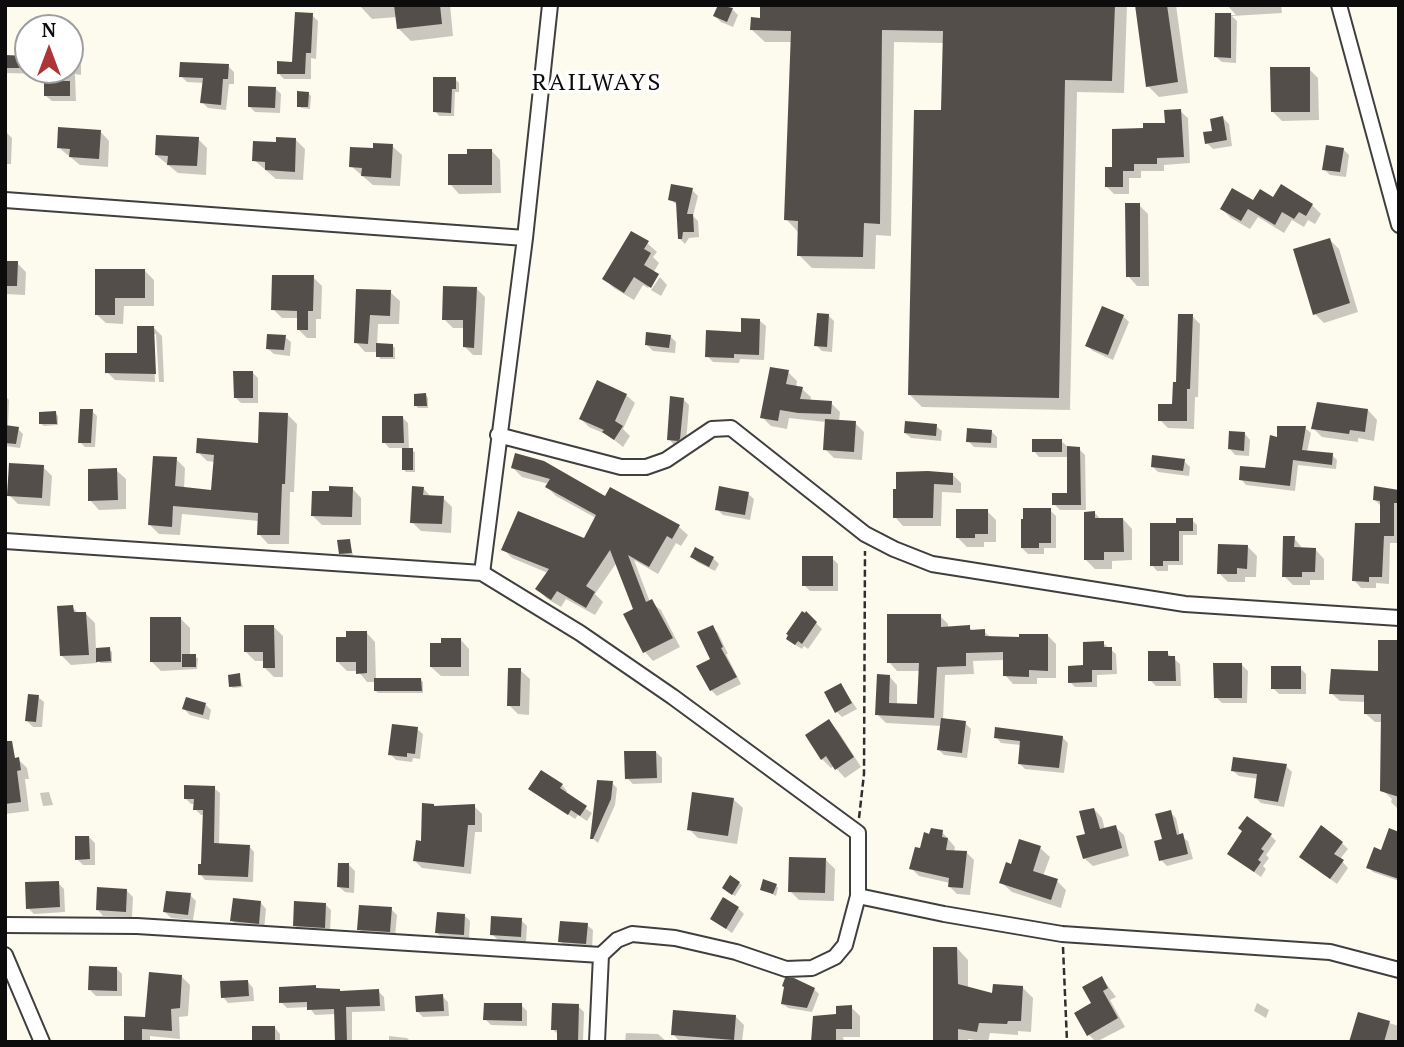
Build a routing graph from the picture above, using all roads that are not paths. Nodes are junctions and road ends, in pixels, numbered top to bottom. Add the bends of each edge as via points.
1 (550, 5) edge
2 (1339, 5) edge
3 (5, 200) edge
4 (1399, 225) edge
5 (525, 238) junction
6 (498, 435) junction
7 (5, 541) edge
8 (482, 573) junction
9 (1399, 618) edge
10 (858, 896) junction
11 (5, 925) edge
12 (601, 955) junction
13 (5, 956) edge
14 (1399, 970) edge
15 (42, 1042) edge
16 (597, 1042) edge

1 - 5 street
2 - 4 street
3 - 5 street
5 - 6 street
6 - 8 street
6 - 9 street via 621,467 646,467 666,460 712,429 731,428 865,534 932,564 1185,604
7 - 8 street
8 - 10 street via 601,647 858,833
10 - 12 street via 845,945 835,957 812,968 786,969 675,938 632,934
10 - 14 street via 1062,934 1330,952
11 - 12 street via 136,926
12 - 16 street
13 - 15 street

